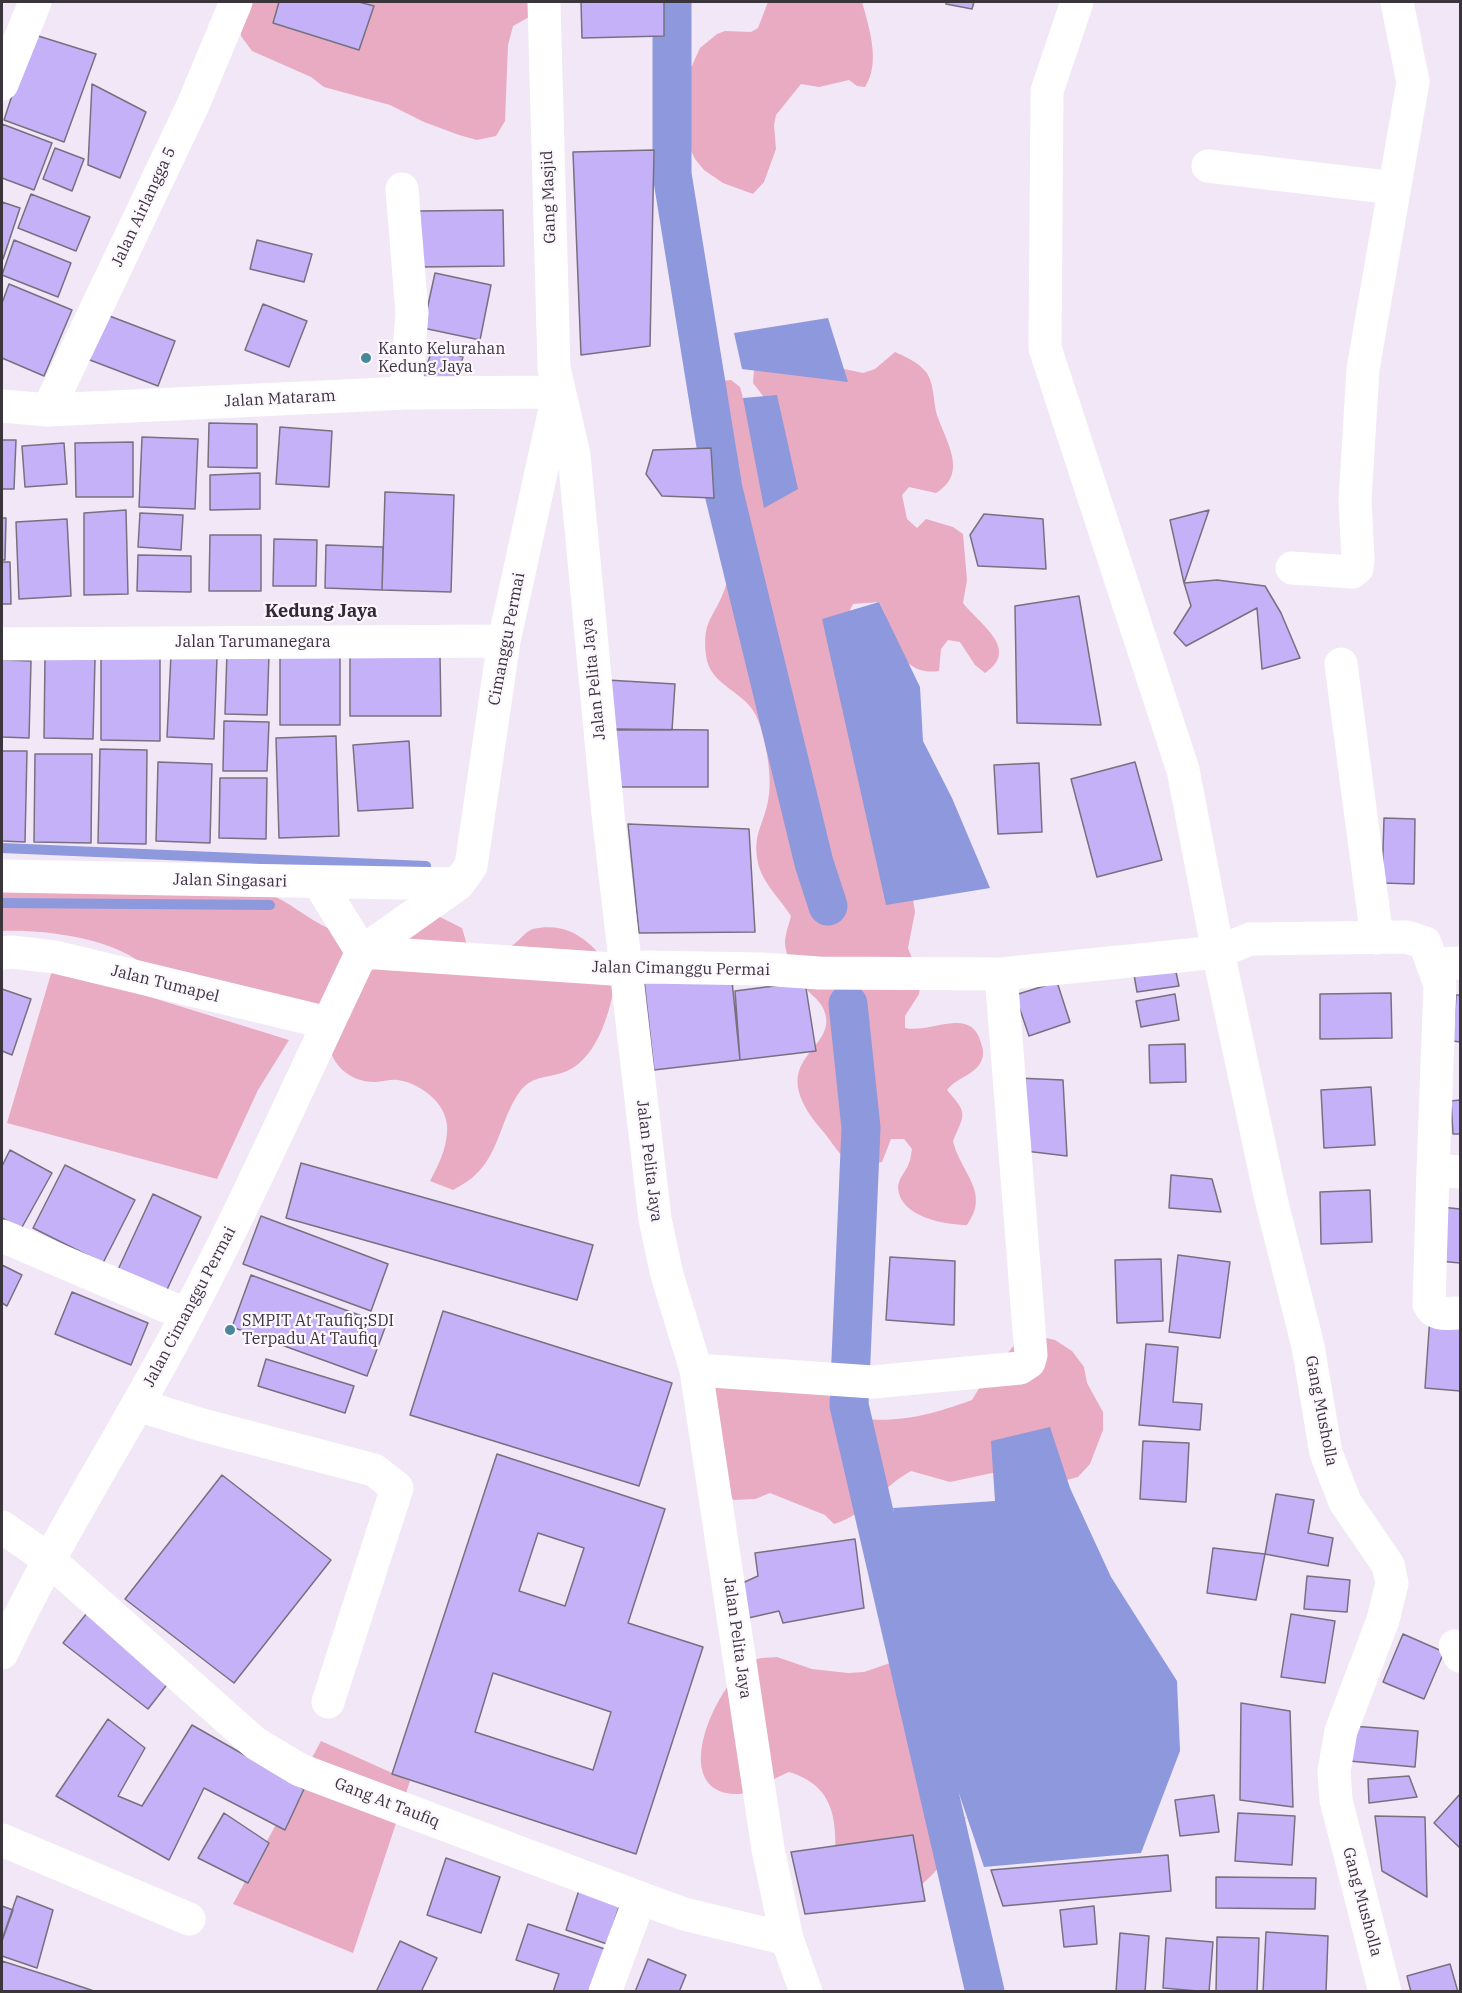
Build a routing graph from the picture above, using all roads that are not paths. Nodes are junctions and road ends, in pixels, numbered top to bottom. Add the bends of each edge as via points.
1 (36, 2) edge
2 (236, 2) edge
3 (544, 2) edge
4 (1077, 2) edge
5 (1397, 2) edge
6 (2, 84) edge
7 (1208, 166) dead end
8 (1395, 188) junction
9 (402, 189) dead end
10 (559, 392) junction
11 (406, 393) junction
12 (2, 406) edge
13 (48, 410) junction
14 (1292, 568) dead end
15 (504, 641) junction
16 (2, 644) edge
17 (1341, 664) dead end
18 (2, 876) edge
19 (458, 884) junction
20 (320, 885) junction
21 (1377, 938) junction
22 (362, 952) junction
23 (1218, 952) junction
24 (2, 953) edge
25 (627, 970) junction
26 (1000, 974) junction
27 (1448, 974) edge
28 (328, 1023) junction
29 (1447, 1171) edge
30 (2, 1236) edge
31 (1461, 1313) edge
32 (188, 1315) junction
33 (696, 1370) junction
34 (138, 1405) junction
35 (2, 1527) edge
36 (47, 1558) junction
37 (2, 1653) edge
38 (328, 1702) dead end
39 (2, 1840) edge
40 (640, 1898) junction
41 (189, 1919) dead end
42 (787, 1939) junction
43 (605, 1992) edge
44 (806, 1992) edge
45 (1385, 1992) edge

1 - 6 street
2 - 13 street, Jalan Airlangga 5 via 193,105
3 - 10 street, Gang Masjid via 554,368
4 - 23 street, Gang Musholla via 1047,91 1045,348 1183,770
5 - 8 street via 1413,82
7 - 8 street
8 - 14 street via 1363,369 1355,501 1357,568 1352,572
9 - 11 street via 412,313
10 - 11 street, Jalan Mataram
10 - 15 street, Cimanggu Permai
10 - 25 street, Jalan Pelita Jaya via 574,455
11 - 13 street, Jalan Mataram
12 - 13 street, Jalan Mataram
15 - 16 street, Jalan Tarumanegara
15 - 19 street, Cimanggu Permai via 471,866
17 - 21 street
18 - 20 street, Jalan Singasari
19 - 20 street, Jalan Singasari
19 - 22 street, Jalan Cimanggu Permai
20 - 22 street
21 - 23 street, Jalan Cimanggu Permai via 1250,939
21 - 27 street, Jalan Cimanggu Permai via 1397,935 1425,943
22 - 25 street, Jalan Cimanggu Permai
22 - 28 street, Jalan Cimanggu Permai
23 - 26 street, Jalan Cimanggu Permai
23 - 45 street, Gang Musholla via 1271,1199 1308,1346 1326,1453 1345,1502 1388,1565 1392,1583 1383,1620 1341,1731 1334,1771 1336,1800
24 - 28 street, Jalan Tumapel via 55,957
25 - 26 street, Jalan Cimanggu Permai via 646,967
25 - 33 street, Jalan Pelita Jaya via 655,1219 667,1275
26 - 33 street via 1029,1362 1020,1368 873,1382
27 - 29 street
28 - 32 street, Jalan Cimanggu Permai
29 - 31 street via 1429,1304 1438,1313
30 - 32 street
32 - 34 street, Jalan Cimanggu Permai
33 - 42 street, Jalan Pelita Jaya via 768,1849
34 - 36 street, Jalan Cimanggu Permai
34 - 38 street via 374,1470 398,1488
35 - 36 street, Gang At Taufiq
36 - 37 street, Jalan Cimanggu Permai
36 - 40 street, Gang At Taufiq via 255,1743 276,1757 310,1774
39 - 41 street
40 - 42 street, Gang At Taufiq via 684,1914
40 - 43 street
42 - 44 street, Jalan Pelita Jaya

